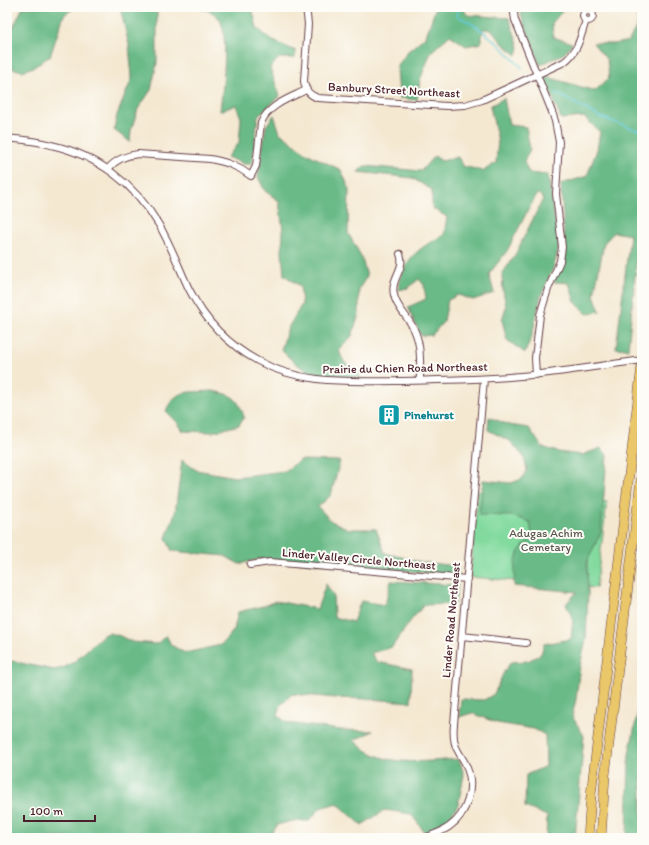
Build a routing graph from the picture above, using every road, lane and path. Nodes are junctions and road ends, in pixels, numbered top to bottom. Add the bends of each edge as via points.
1 (306, 7) edge
2 (514, 7) edge
3 (586, 20) dead end
4 (538, 75) junction
5 (306, 90) junction
6 (7, 138) edge
7 (108, 169) junction
8 (400, 254) dead end
9 (642, 360) edge
10 (642, 365) edge
11 (536, 375) junction
12 (484, 379) junction
13 (420, 380) junction
14 (642, 471) edge
15 (250, 565) dead end
16 (466, 579) junction
17 (462, 636) junction
18 (526, 643) dead end
19 (605, 776) junction
20 (425, 838) edge
21 (588, 838) edge
22 (601, 838) edge
23 (605, 838) edge

1 - 5 street
2 - 4 street via 515,20
3 - 4 street, Banbury Street Northeast via 572,54 564,62
4 - 5 street, Banbury Street Northeast via 482,100 456,106 318,98
4 - 11 street via 558,133 556,194 562,247 560,260 540,315 535,358
5 - 7 street via 271,110 263,118 256,166 251,176 235,165 210,159 138,154 128,155
6 - 7 street, Prairie du Chien Road Northeast via 62,148 89,158
7 - 13 street, Prairie du Chien Road Northeast via 146,205 160,226 190,291 203,312 224,336 243,352 276,370 302,378
8 - 13 street via 402,262 394,281 393,292 417,337
9 - 11 street, Prairie du Chien Road Northeast
10 - 21 highway
11 - 12 street, Prairie du Chien Road Northeast
12 - 13 street, Prairie du Chien Road Northeast
12 - 16 street, Linder Road Northeast
14 - 19 highway
15 - 16 street, Linder Valley Circle Northeast via 270,562
16 - 17 street, Linder Road Northeast
17 - 18 street
17 - 20 street, Linder Road Northeast via 453,736 468,771 470,787 464,811 455,822 445,830
19 - 22 highway
19 - 23 highway

